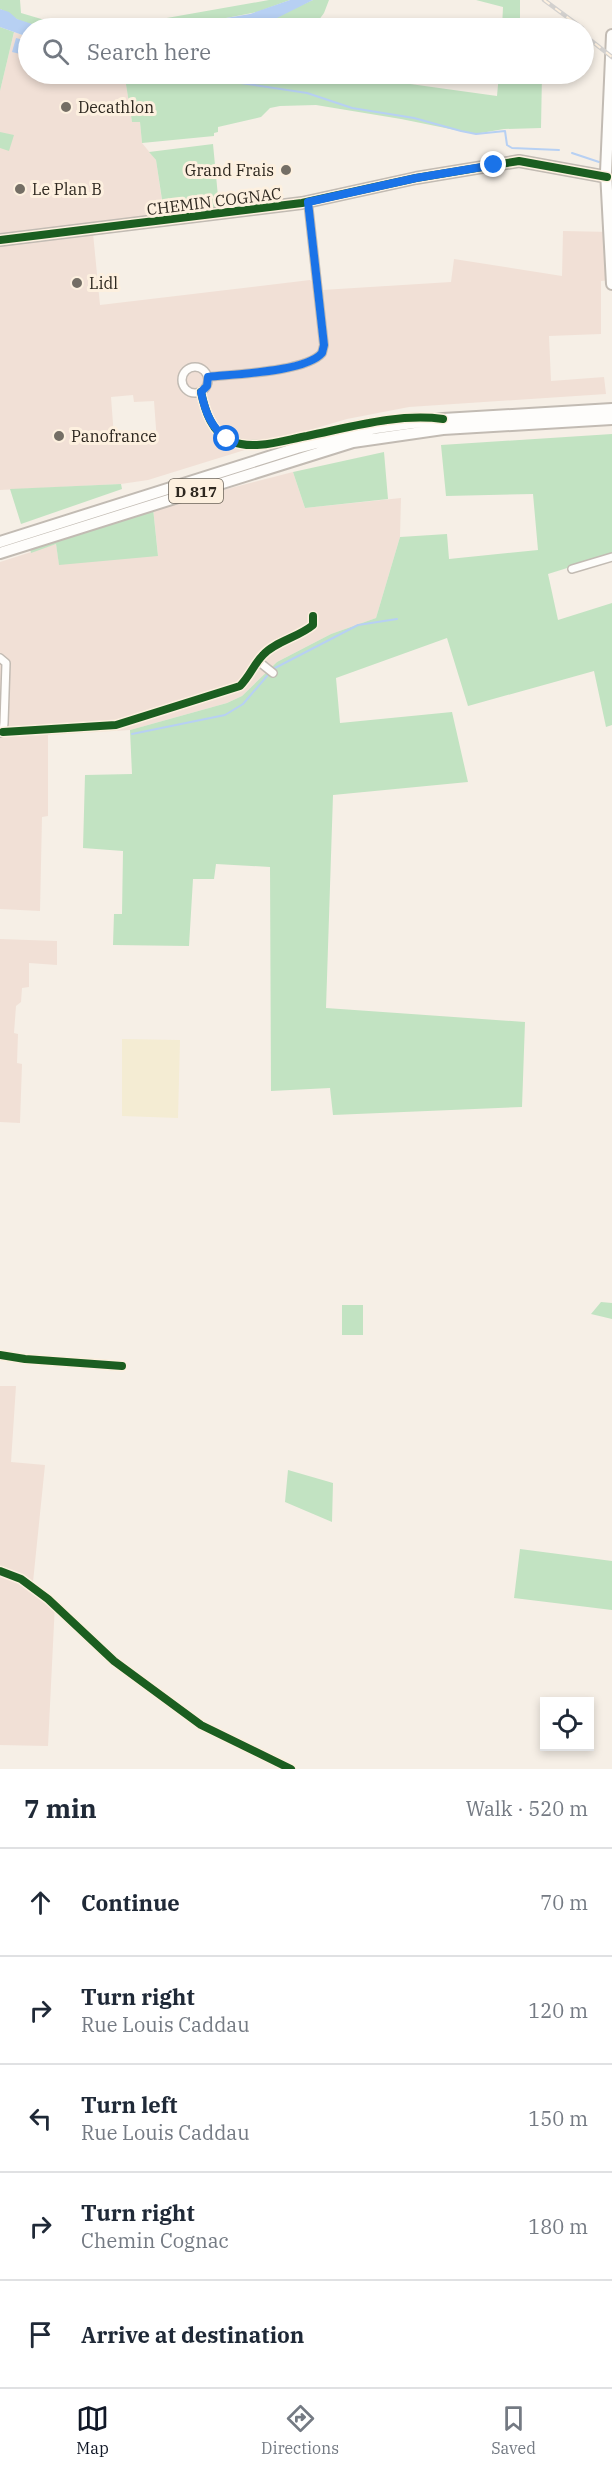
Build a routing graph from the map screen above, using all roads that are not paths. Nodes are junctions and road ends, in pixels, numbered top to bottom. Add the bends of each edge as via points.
1 (612, 37) edge
2 (607, 177) junction
3 (308, 202) junction
4 (0, 240) edge
5 (612, 284) edge
6 (208, 377) junction
7 (201, 392) junction
8 (611, 414) edge
9 (443, 419) junction
10 (0, 542) edge
11 (0, 553) edge
12 (612, 557) edge
13 (572, 568) dead end
14 (313, 616) dead end
15 (0, 658) edge
16 (258, 662) junction
17 (271, 672) dead end
18 (1, 733) edge
19 (0, 1355) edge
20 (122, 1366) dead end
21 (0, 1571) edge
22 (291, 1769) edge

1 - 2 main road
2 - 3 main road, CHEMIN COGNAC via 519,161
2 - 5 main road
3 - 4 main road, CHEMIN COGNAC
3 - 6 street via 322,353 315,360 288,368
6 - 7 street
6 - 7 street via 195,367 182,376 188,392
7 - 9 street via 213,427 227,439 244,445 379,422 425,416
8 - 9 main road, D 817
8 - 11 main road, D 817 via 443,429 353,442
9 - 10 main road, D 817 via 376,428 297,448
12 - 13 street
14 - 16 street via 313,625 264,653
15 - 18 street via 6,663
16 - 17 street
16 - 18 street via 240,686 116,725
19 - 20 street
21 - 22 street via 21,1579 48,1599 114,1661 201,1725

